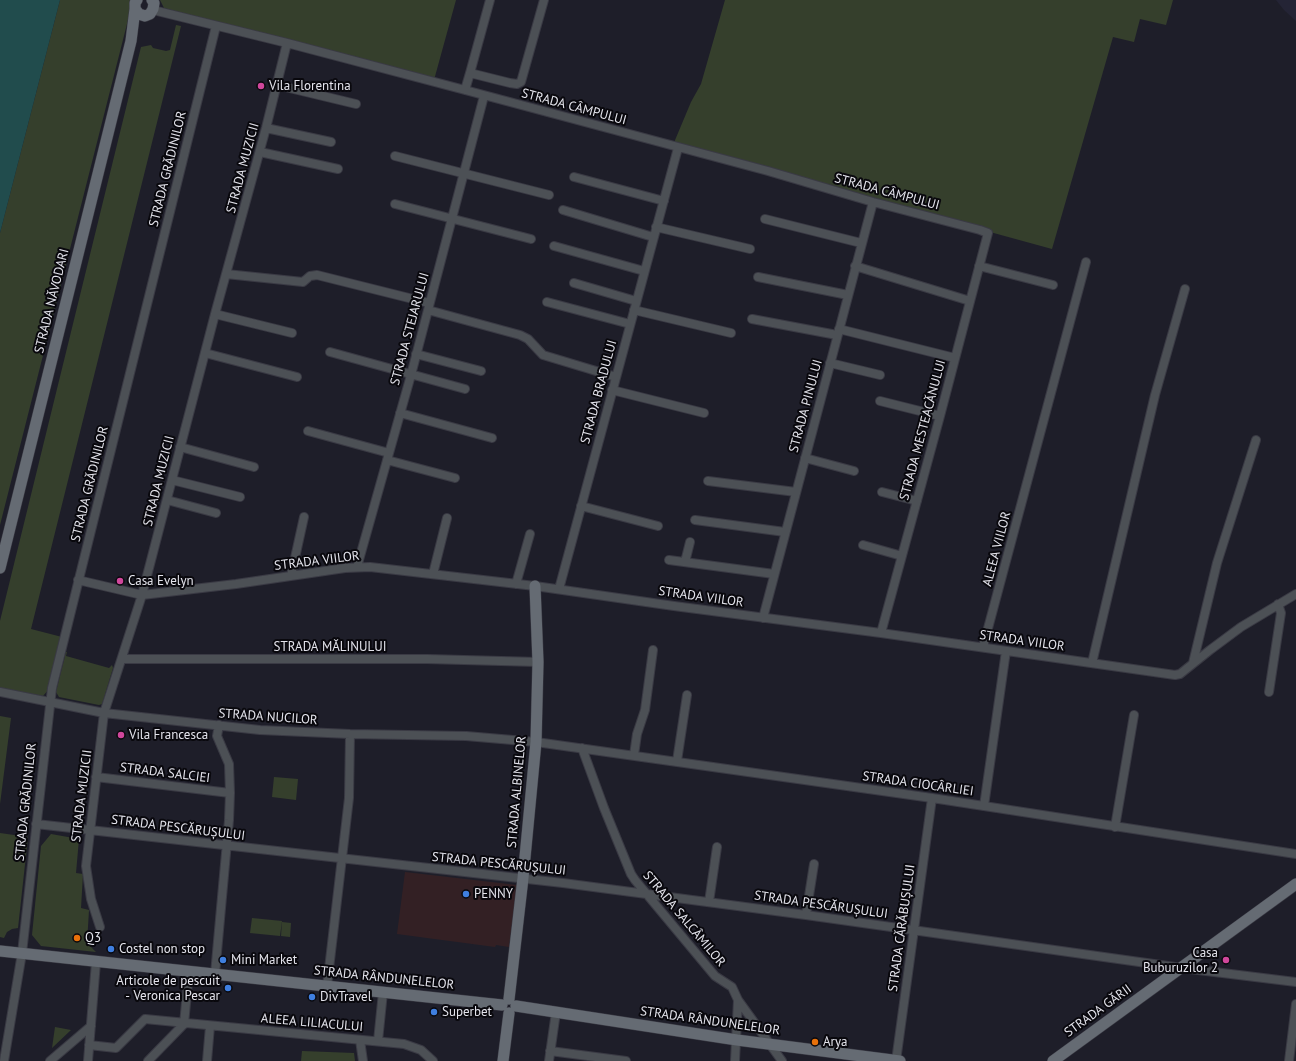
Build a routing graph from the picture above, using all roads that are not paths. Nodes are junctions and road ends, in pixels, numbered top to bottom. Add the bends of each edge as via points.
1 (490, 0) edge
2 (544, 0) edge
3 (136, 4) edge
4 (151, 5) edge
5 (216, 26) junction
6 (131, 41) junction
7 (287, 43) junction
8 (470, 73) junction
9 (277, 85) junction
10 (465, 90) junction
11 (484, 96) junction
12 (356, 104) dead end
13 (266, 128) junction
14 (331, 142) dead end
15 (678, 148) junction
16 (260, 152) junction
17 (395, 156) dead end
18 (338, 169) dead end
19 (464, 174) junction
20 (574, 177) dead end
21 (549, 195) dead end
22 (664, 201) junction
23 (873, 202) junction
24 (395, 204) dead end
25 (563, 210) dead end
26 (452, 218) junction
27 (765, 220) dead end
28 (656, 227) junction
29 (988, 233) joint
30 (654, 237) junction
31 (531, 239) dead end
32 (861, 243) junction
33 (554, 246) dead end
34 (750, 248) dead end
35 (1086, 262) dead end
36 (855, 266) junction
37 (979, 266) junction
38 (644, 271) junction
39 (226, 274) junction
40 (758, 277) dead end
41 (574, 283) dead end
42 (1052, 285) dead end
43 (1185, 289) dead end
44 (848, 295) junction
45 (636, 301) junction
46 (970, 301) junction
47 (547, 302) dead end
48 (428, 307) junction
49 (634, 310) junction
50 (215, 314) junction
51 (752, 319) dead end
52 (630, 324) junction
53 (838, 332) junction
54 (292, 333) dead end
55 (731, 333) dead end
56 (330, 352) dead end
57 (205, 353) junction
58 (416, 354) junction
59 (955, 358) junction
60 (830, 362) junction
61 (481, 371) dead end
62 (411, 375) junction
63 (880, 375) dead end
64 (297, 377) dead end
65 (616, 377) junction
66 (465, 389) dead end
67 (612, 390) junction
68 (880, 401) dead end
69 (400, 413) junction
70 (704, 413) dead end
71 (940, 416) junction
72 (308, 431) dead end
73 (492, 438) dead end
74 (1256, 440) dead end
75 (180, 447) junction
76 (388, 457) junction
77 (805, 458) junction
78 (254, 467) dead end
79 (854, 470) dead end
80 (455, 478) dead end
81 (172, 480) junction
82 (708, 481) dead end
83 (796, 492) junction
84 (882, 492) dead end
85 (240, 497) dead end
86 (167, 500) junction
87 (917, 501) junction
88 (581, 506) junction
89 (216, 513) dead end
90 (304, 517) dead end
91 (447, 518) dead end
92 (695, 520) dead end
93 (658, 526) dead end
94 (785, 532) junction
95 (530, 534) dead end
96 (690, 542) dead end
97 (863, 545) dead end
98 (902, 556) junction
99 (669, 560) dead end
100 (685, 562) junction
101 (357, 567) junction
102 (0, 568) edge
103 (433, 574) junction
104 (774, 574) junction
105 (291, 576) junction
106 (78, 580) junction
107 (516, 584) junction
108 (536, 586) junction
109 (559, 589) junction
110 (1296, 594) edge
111 (142, 595) junction
112 (1278, 604) junction
113 (764, 618) junction
114 (880, 633) junction
115 (983, 647) junction
116 (653, 650) dead end
117 (1006, 650) junction
118 (122, 660) junction
119 (538, 662) junction
120 (1092, 663) junction
121 (1193, 663) junction
122 (0, 692) edge
123 (1269, 692) dead end
124 (687, 695) dead end
125 (49, 701) junction
126 (104, 713) junction
127 (1134, 715) dead end
128 (219, 725) junction
129 (350, 734) junction
130 (536, 742) junction
131 (582, 748) junction
132 (634, 755) junction
133 (677, 761) junction
134 (96, 777) junction
135 (230, 793) junction
136 (932, 798) junction
137 (984, 806) junction
138 (36, 824) junction
139 (1115, 827) junction
140 (90, 830) junction
141 (227, 846) junction
142 (717, 847) dead end
143 (1296, 854) edge
144 (342, 859) junction
145 (814, 864) dead end
146 (523, 878) junction
147 (1296, 884) edge
148 (646, 894) junction
149 (709, 902) junction
150 (806, 915) junction
151 (100, 927) dead end
152 (913, 930) junction
153 (0, 951) edge
154 (22, 954) junction
155 (96, 962) junction
156 (1182, 968) junction
157 (189, 971) junction
158 (214, 974) junction
159 (1296, 982) edge
160 (327, 986) junction
161 (383, 992) junction
162 (738, 1000) junction
163 (1296, 1004) edge
164 (509, 1006) junction
165 (556, 1012) junction
166 (184, 1024) junction
167 (91, 1026) junction
168 (210, 1026) junction
169 (360, 1040) junction
170 (737, 1040) junction
171 (378, 1041) junction
172 (769, 1044) junction
173 (89, 1045) junction
174 (550, 1050) junction
175 (4, 1061) edge
176 (50, 1061) edge
177 (88, 1061) edge
178 (148, 1061) edge
179 (207, 1061) edge
180 (363, 1061) edge
181 (433, 1061) edge
182 (503, 1061) edge
183 (549, 1061) edge
184 (626, 1061) edge
185 (735, 1061) edge
186 (782, 1061) edge
187 (897, 1061) edge
188 (1053, 1061) edge
189 (1289, 1061) edge

1 - 8 street
2 - 8 street via 521,82 510,83
3 - 4 street via 139,14
3 - 6 street, STRADA NĂVODARI
4 - 5 street, STRADA CÂMPULUI
4 - 6 street, STRADA NĂVODARI
5 - 7 street, STRADA CÂMPULUI
5 - 106 street, STRADA GRĂDINILOR
6 - 102 street, STRADA NĂVODARI
7 - 9 street, STRADA MUZICII
7 - 10 street, STRADA CÂMPULUI
8 - 10 street
9 - 12 street
9 - 13 street, STRADA MUZICII
10 - 11 street, STRADA CÂMPULUI
11 - 15 street, STRADA CÂMPULUI
11 - 19 street, STRADA STEJARULUI
13 - 14 street
13 - 16 street, STRADA MUZICII
15 - 22 street, STRADA BRADULUI
15 - 23 street, STRADA CÂMPULUI
16 - 18 street
16 - 39 street, STRADA MUZICII
17 - 19 street
19 - 21 street
19 - 26 street, STRADA STEJARULUI
20 - 22 street
22 - 28 street, STRADA BRADULUI
23 - 29 street, STRADA CÂMPULUI
23 - 32 street, STRADA PINULUI
24 - 26 street
25 - 30 street
26 - 31 street
26 - 48 street, STRADA STEJARULUI
27 - 32 street
28 - 30 street, STRADA BRADULUI
28 - 34 street
29 - 37 street, STRADA MESTEACĂNULUI
30 - 38 street, STRADA BRADULUI
32 - 36 street, STRADA PINULUI
33 - 38 street
35 - 115 street, ALEEA VIILOR
36 - 44 street, STRADA PINULUI
36 - 46 street
37 - 42 street
37 - 46 street, STRADA MESTEACĂNULUI
38 - 45 street, STRADA BRADULUI
39 - 48 street via 303,282 317,274
39 - 50 street, STRADA MUZICII
40 - 44 street
41 - 45 street
43 - 120 street via 1155,395
44 - 53 street, STRADA PINULUI
45 - 49 street, STRADA BRADULUI
46 - 59 street, STRADA MESTEACĂNULUI
47 - 52 street
48 - 58 street, STRADA STEJARULUI
48 - 65 street via 520,335 553,359
49 - 52 street, STRADA BRADULUI
49 - 55 street
50 - 54 street
50 - 57 street, STRADA MUZICII
51 - 53 street
52 - 65 street, STRADA BRADULUI
53 - 59 street
53 - 60 street, STRADA PINULUI
56 - 62 street
57 - 64 street
57 - 75 street, STRADA MUZICII
58 - 61 street
58 - 62 street, STRADA STEJARULUI
59 - 71 street, STRADA MESTEACĂNULUI
60 - 63 street
60 - 77 street, STRADA PINULUI
62 - 66 street
62 - 69 street, STRADA STEJARULUI
65 - 67 street, STRADA BRADULUI
67 - 70 street
67 - 88 street, STRADA BRADULUI
68 - 71 street
69 - 73 street
69 - 76 street, STRADA STEJARULUI
71 - 87 street, STRADA MESTEACĂNULUI
72 - 76 street
74 - 121 street via 1216,563
75 - 78 street
75 - 81 street, STRADA MUZICII
76 - 80 street
76 - 101 street, STRADA STEJARULUI
77 - 79 street
77 - 83 street, STRADA PINULUI
81 - 85 street
81 - 86 street, STRADA MUZICII
82 - 83 street
83 - 94 street, STRADA PINULUI
84 - 87 street
86 - 89 street
86 - 111 street, STRADA MUZICII
87 - 98 street, STRADA MESTEACĂNULUI
88 - 93 street
88 - 109 street, STRADA BRADULUI
90 - 105 street
91 - 103 street
92 - 94 street
94 - 104 street, STRADA PINULUI
95 - 107 street
96 - 100 street
97 - 98 street
98 - 114 street, STRADA MESTEACĂNULUI
99 - 100 street
100 - 104 street
101 - 103 street, STRADA VIILOR
101 - 105 street, STRADA VIILOR
103 - 107 street, STRADA VIILOR
104 - 113 street, STRADA PINULUI
105 - 111 street, STRADA VIILOR
106 - 111 street, STRADA VIILOR
106 - 125 street, STRADA GRĂDINILOR
107 - 108 street, STRADA VIILOR
108 - 109 street, STRADA VIILOR
108 - 119 street, STRADA ALBINELOR
109 - 113 street, STRADA VIILOR
110 - 112 street, STRADA VIILOR
111 - 118 street, STRADA MUZICII
112 - 121 street, STRADA VIILOR
112 - 123 street via 1281,613
113 - 114 street, STRADA VIILOR
114 - 115 street, STRADA VIILOR
115 - 117 street, STRADA VIILOR
116 - 132 street via 645,710 637,734
117 - 120 street, STRADA VIILOR
117 - 137 street
118 - 119 street, STRADA MĂLINULUI via 427,659
118 - 126 street, STRADA MUZICII
119 - 130 street, STRADA ALBINELOR
120 - 121 street, STRADA VIILOR via 1175,675
122 - 125 street, STRADA NUCILOR
124 - 133 street
125 - 126 street, STRADA NUCILOR
125 - 138 street, STRADA GRĂDINILOR
126 - 128 street, STRADA NUCILOR
126 - 134 street, STRADA MUZICII
127 - 139 street
128 - 129 street, STRADA NUCILOR via 260,730
128 - 135 street, STRADA SALCIEI via 217,736 228,764
129 - 130 street, STRADA NUCILOR via 466,736
129 - 144 street via 348,798
130 - 131 street, STRADA CIOCÂRLIEI
130 - 146 street, STRADA ALBINELOR
131 - 132 street, STRADA CIOCÂRLIEI
131 - 148 street, STRADA SALCÂMILOR via 631,874
132 - 133 street, STRADA CIOCÂRLIEI
133 - 136 street, STRADA CIOCÂRLIEI
134 - 135 street, STRADA SALCIEI
134 - 140 street, STRADA MUZICII
135 - 141 street, STRADA SALCIEI
136 - 137 street, STRADA CIOCÂRLIEI
136 - 152 street, STRADA CĂRĂBUȘULUI
137 - 139 street, STRADA CIOCÂRLIEI
138 - 140 street, STRADA PESCĂRUȘULUI
138 - 154 street, STRADA GRĂDINILOR
139 - 143 street, STRADA CIOCÂRLIEI
140 - 141 street, STRADA PESCĂRUȘULUI
140 - 151 street, STRADA MUZICII via 86,866 91,899
141 - 144 street, STRADA PESCĂRUȘULUI
141 - 158 street, STRADA SALCIEI
142 - 149 street
144 - 146 street, STRADA PESCĂRUȘULUI
144 - 160 street
145 - 150 street
146 - 148 street, STRADA PESCĂRUȘULUI
146 - 164 street, STRADA ALBINELOR
147 - 156 street, STRADA GĂRII
148 - 149 street, STRADA PESCĂRUȘULUI
148 - 162 street, STRADA SALCÂMILOR via 715,976 732,987
149 - 150 street, STRADA PESCĂRUȘULUI
150 - 152 street, STRADA PESCĂRUȘULUI
152 - 156 street, STRADA PESCĂRUȘULUI
152 - 187 street, STRADA CĂRĂBUȘULUI
153 - 154 street, STRADA RÂNDUNELELOR
154 - 155 street, STRADA RÂNDUNELELOR
154 - 175 street, STRADA GRĂDINILOR
155 - 157 street, STRADA RÂNDUNELELOR
155 - 167 street
156 - 159 street, STRADA PESCĂRUȘULUI
156 - 188 street, STRADA GĂRII
157 - 158 street, STRADA RÂNDUNELELOR
157 - 166 street
158 - 160 street, STRADA RÂNDUNELELOR
160 - 161 street, STRADA RÂNDUNELELOR
161 - 164 street, STRADA RÂNDUNELELOR
161 - 171 street
162 - 170 street
162 - 172 street
163 - 189 street
164 - 165 street, STRADA RÂNDUNELELOR
164 - 182 street, STRADA ALBINELOR
165 - 170 street, STRADA RÂNDUNELELOR
165 - 174 street
166 - 168 street, ALEEA LILIACULUI
166 - 173 street, ALEEA LILIACULUI via 145,1019 116,1048
166 - 178 street
167 - 173 street
167 - 176 street
168 - 169 street, ALEEA LILIACULUI
168 - 179 street
169 - 171 street, ALEEA LILIACULUI
169 - 180 street
170 - 172 street, STRADA RÂNDUNELELOR
170 - 185 street
171 - 181 street, ALEEA LILIACULUI via 404,1044 421,1050
172 - 186 street
172 - 187 street, STRADA RÂNDUNELELOR
173 - 177 street
174 - 183 street
174 - 184 street

